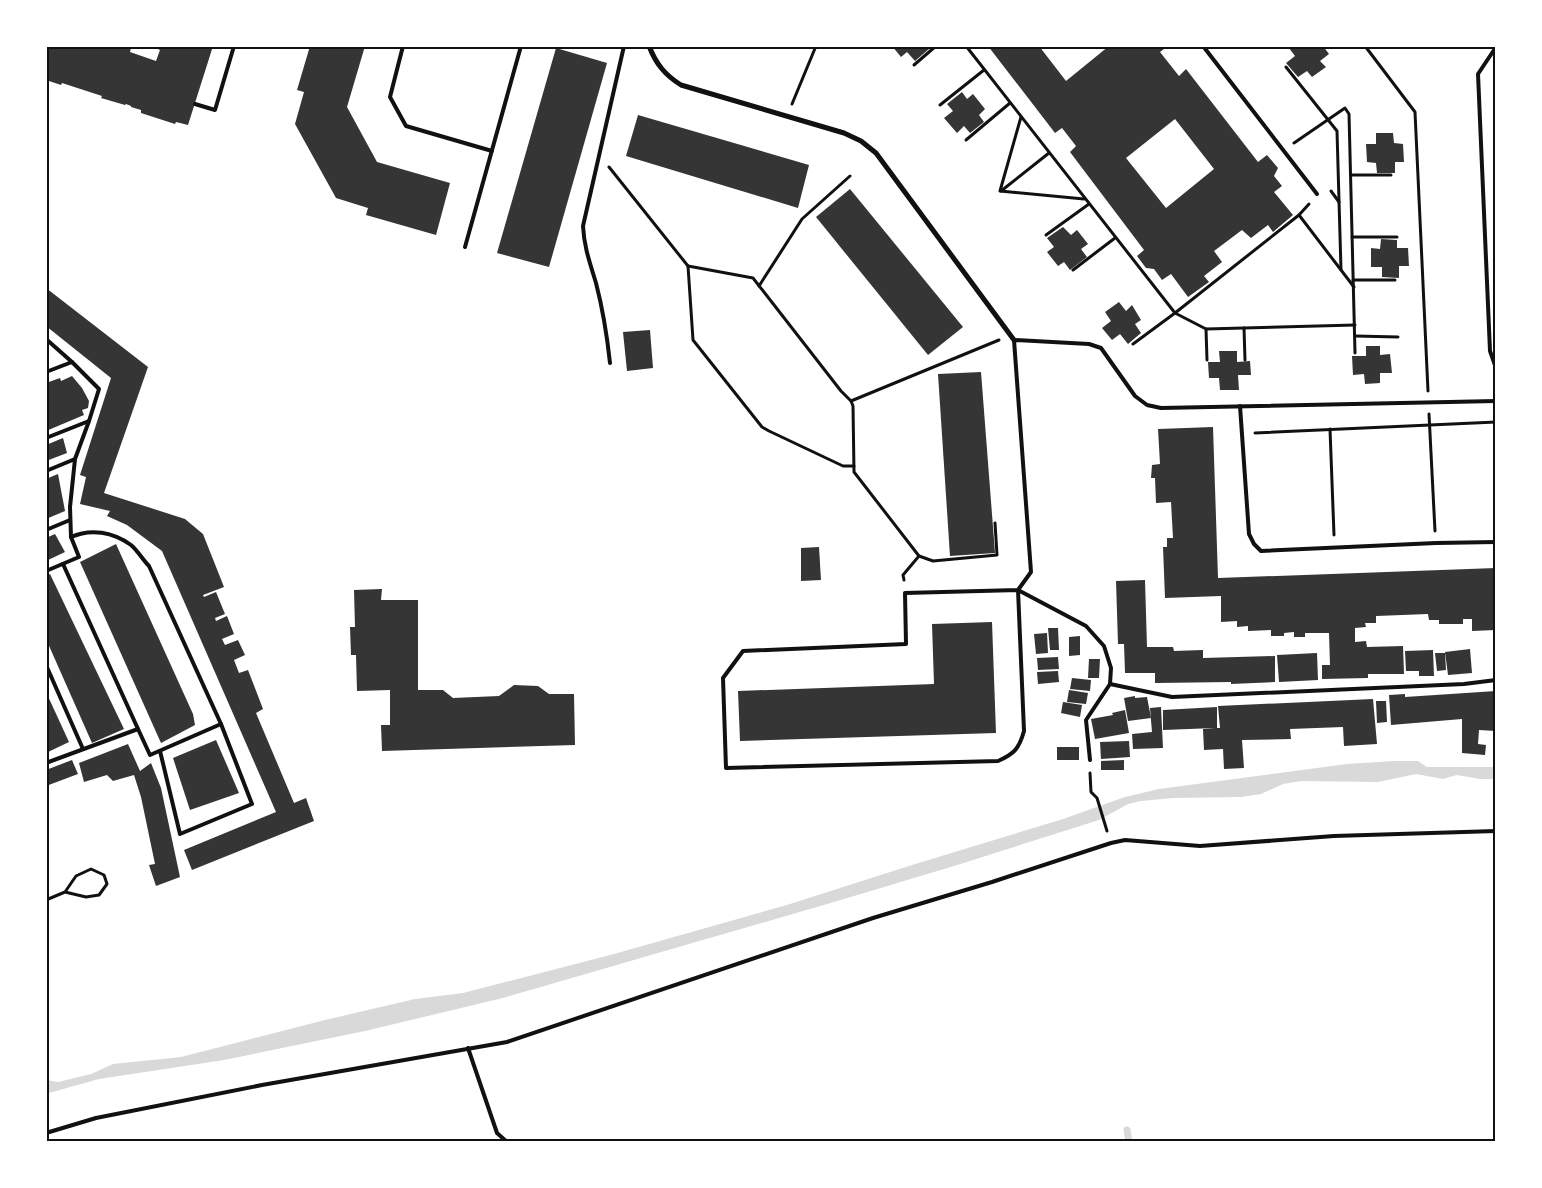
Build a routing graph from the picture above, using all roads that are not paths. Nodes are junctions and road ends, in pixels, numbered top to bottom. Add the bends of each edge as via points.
1 (234, 46) edge
2 (403, 46) edge
3 (521, 46) edge
4 (624, 46) edge
5 (649, 46) edge
6 (1203, 46) edge
7 (1496, 47) edge
8 (194, 104) dead end
9 (492, 151) junction
10 (1317, 194) dead end
11 (465, 247) dead end
12 (46, 339) edge
13 (1014, 340) junction
14 (72, 362) junction
15 (610, 363) dead end
16 (1496, 368) edge
17 (46, 372) edge
18 (1496, 400) edge
19 (1240, 406) junction
20 (89, 421) junction
21 (46, 438) edge
22 (74, 459) junction
23 (46, 471) edge
24 (70, 520) junction
25 (46, 530) edge
26 (70, 537) junction
27 (1496, 542) edge
28 (63, 564) junction
29 (46, 571) edge
30 (1018, 590) junction
31 (46, 665) edge
32 (1496, 680) edge
33 (1110, 684) junction
34 (221, 724) junction
35 (138, 728) junction
36 (84, 749) junction
37 (160, 751) junction
38 (1090, 760) road end
39 (46, 763) edge
40 (1496, 831) edge
41 (468, 1048) junction
42 (46, 1133) edge
43 (507, 1142) edge

1 - 8 lane via 214,110
2 - 9 lane via 390,97 406,126
3 - 9 lane
4 - 15 lane via 584,226 584,243 606,326
5 - 13 street via 660,68 681,85 844,133 861,141 876,154
6 - 10 lane
7 - 16 lane via 1478,74 1490,351
9 - 11 lane
12 - 14 lane
13 - 19 lane via 1089,344 1101,348 1135,396 1147,405 1161,408
13 - 30 lane via 1031,572
14 - 17 lane
14 - 20 lane via 99,389
18 - 19 lane
19 - 27 lane via 1249,534 1261,551
20 - 21 lane
20 - 22 lane
22 - 23 lane
22 - 24 lane
24 - 25 lane
24 - 26 lane
26 - 28 lane via 79,556
26 - 34 lane via 84,532 108,534 131,546 149,566
28 - 29 lane
28 - 35 lane
30 - 30 lane via 1024,731 1020,745 1011,755 998,761 726,768 723,678 743,651 906,644 905,593
30 - 33 lane via 1086,626 1098,637 1108,656
31 - 36 lane
32 - 33 lane via 1172,696
33 - 38 lane via 1086,720
34 - 37 lane
34 - 37 lane via 252,804 180,834
35 - 36 lane
35 - 37 lane via 150,755
36 - 39 lane
40 - 41 lane via 1334,836 1200,846 1125,840 1111,842 873,918 506,1042
41 - 42 lane via 96,1118
41 - 43 lane via 497,1133

